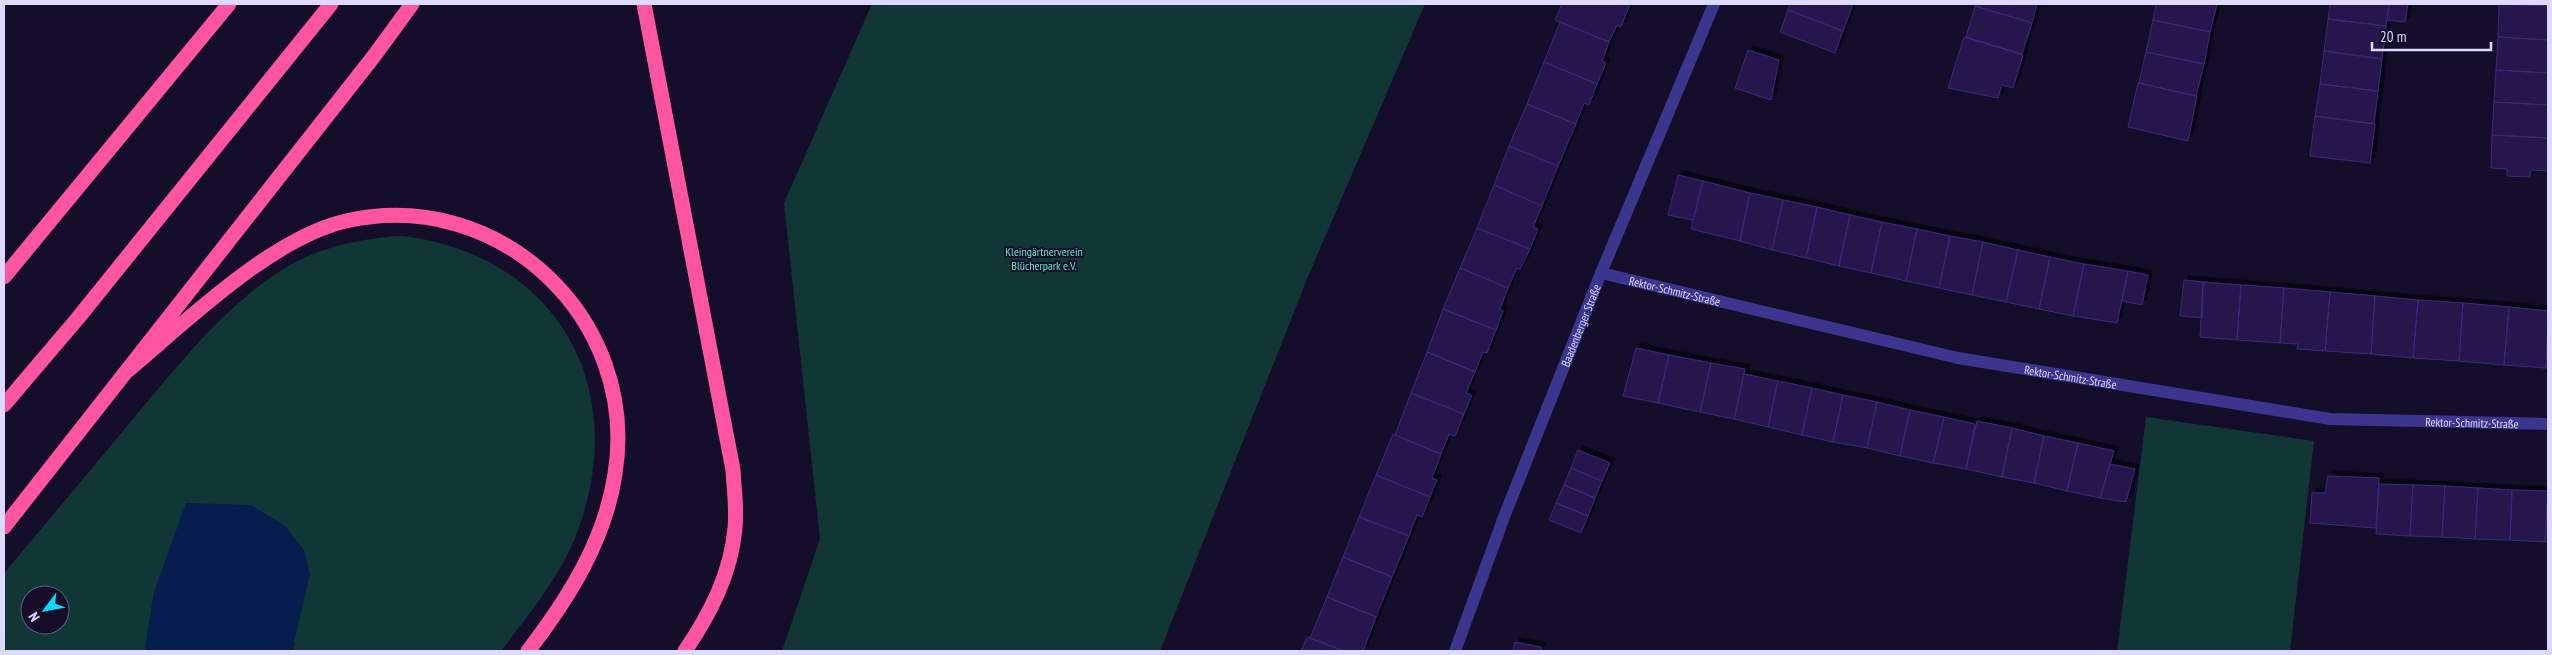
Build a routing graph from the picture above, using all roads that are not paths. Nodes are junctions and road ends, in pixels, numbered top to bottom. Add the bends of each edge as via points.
1 (229, 4) edge
2 (331, 4) edge
3 (412, 4) edge
4 (644, 4) edge
5 (1714, 4) edge
6 (1601, 273) junction
7 (4, 278) edge
8 (127, 371) junction
9 (4, 405) edge
10 (2548, 424) edge
11 (4, 528) edge
12 (528, 651) edge
13 (685, 651) edge
14 (1455, 651) edge

1 - 7 highway
2 - 9 highway
3 - 8 highway
4 - 13 highway via 733,470 735,527 731,557 711,612
5 - 6 street, Baadenberger Straße
6 - 10 street, Rektor-Schmitz-Straße via 1958,358 2320,417
6 - 14 street, Baadenberger Straße via 1504,517
8 - 11 highway
8 - 12 highway via 275,253 309,234 344,222 380,215 435,218 488,235 524,256 568,298 603,356 616,409 618,438 615,474 605,516 592,550 558,612

